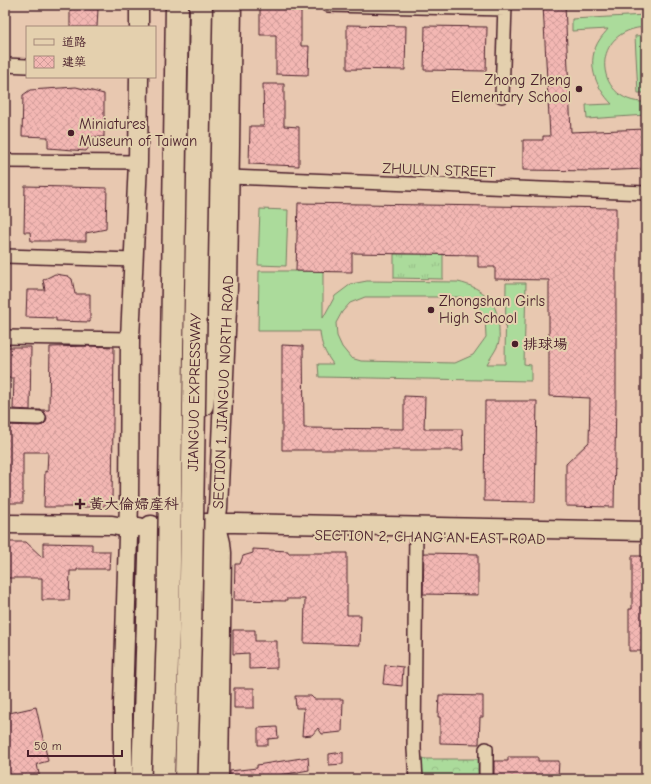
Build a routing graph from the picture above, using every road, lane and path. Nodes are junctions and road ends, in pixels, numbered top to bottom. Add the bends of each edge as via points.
1 (139, 5) edge
2 (177, 5) edge
3 (201, 5) edge
4 (216, 5) edge
5 (232, 5) edge
6 (328, 5) edge
7 (505, 7) edge
8 (139, 26) edge
9 (5, 65) edge
10 (26, 66) edge
11 (139, 78) edge
12 (502, 96) dead end
13 (5, 161) edge
14 (138, 162) junction
15 (230, 177) junction
16 (646, 193) edge
17 (5, 256) edge
18 (134, 260) junction
19 (5, 337) edge
20 (130, 339) junction
21 (5, 417) edge
22 (39, 418) dead end
23 (193, 491) junction
24 (5, 524) edge
25 (151, 527) junction
26 (128, 528) junction
27 (216, 529) junction
28 (646, 531) edge
29 (415, 532) junction
30 (646, 542) edge
31 (486, 749) dead end
32 (123, 779) edge
33 (143, 779) edge
34 (163, 779) edge
35 (186, 779) edge
36 (206, 779) edge
37 (219, 779) edge
38 (416, 779) edge
39 (486, 779) edge

1 - 8 street
2 - 34 highway, JIANGUO EXPRESSWAY, bridge via 168,631
3 - 23 highway, JIANGUO EXPRESSWAY, bridge
4 - 23 highway, bridge via 212,314
5 - 15 street, SECTION 1, JIANGUO NORTH ROAD
6 - 7 street
7 - 12 street
9 - 10 street
11 - 14 street
13 - 14 street
14 - 18 street
15 - 16 street, ZHULUN STREET
15 - 27 street, SECTION 1, JIANGUO NORTH ROAD via 228,287
17 - 18 street
18 - 20 street
19 - 20 street
20 - 26 street
21 - 22 street
23 - 35 highway, JIANGUO EXPRESSWAY, bridge
24 - 26 street, SECTION 2, CHANG'AN EAST ROAD via 112,525
25 - 26 street, SECTION 2, CHANG'AN EAST ROAD
25 - 27 street, SECTION 2, CHANG'AN EAST ROAD
25 - 33 highway
26 - 32 street
27 - 29 street, SECTION 2, CHANG'AN EAST ROAD
27 - 36 highway via 210,551
27 - 37 street, SECTION 1, JIANGUO NORTH ROAD via 222,553
28 - 29 street, SECTION 2, CHANG'AN EAST ROAD
29 - 30 street, SECTION 2, CHANG'AN EAST ROAD
29 - 38 street
31 - 39 street

